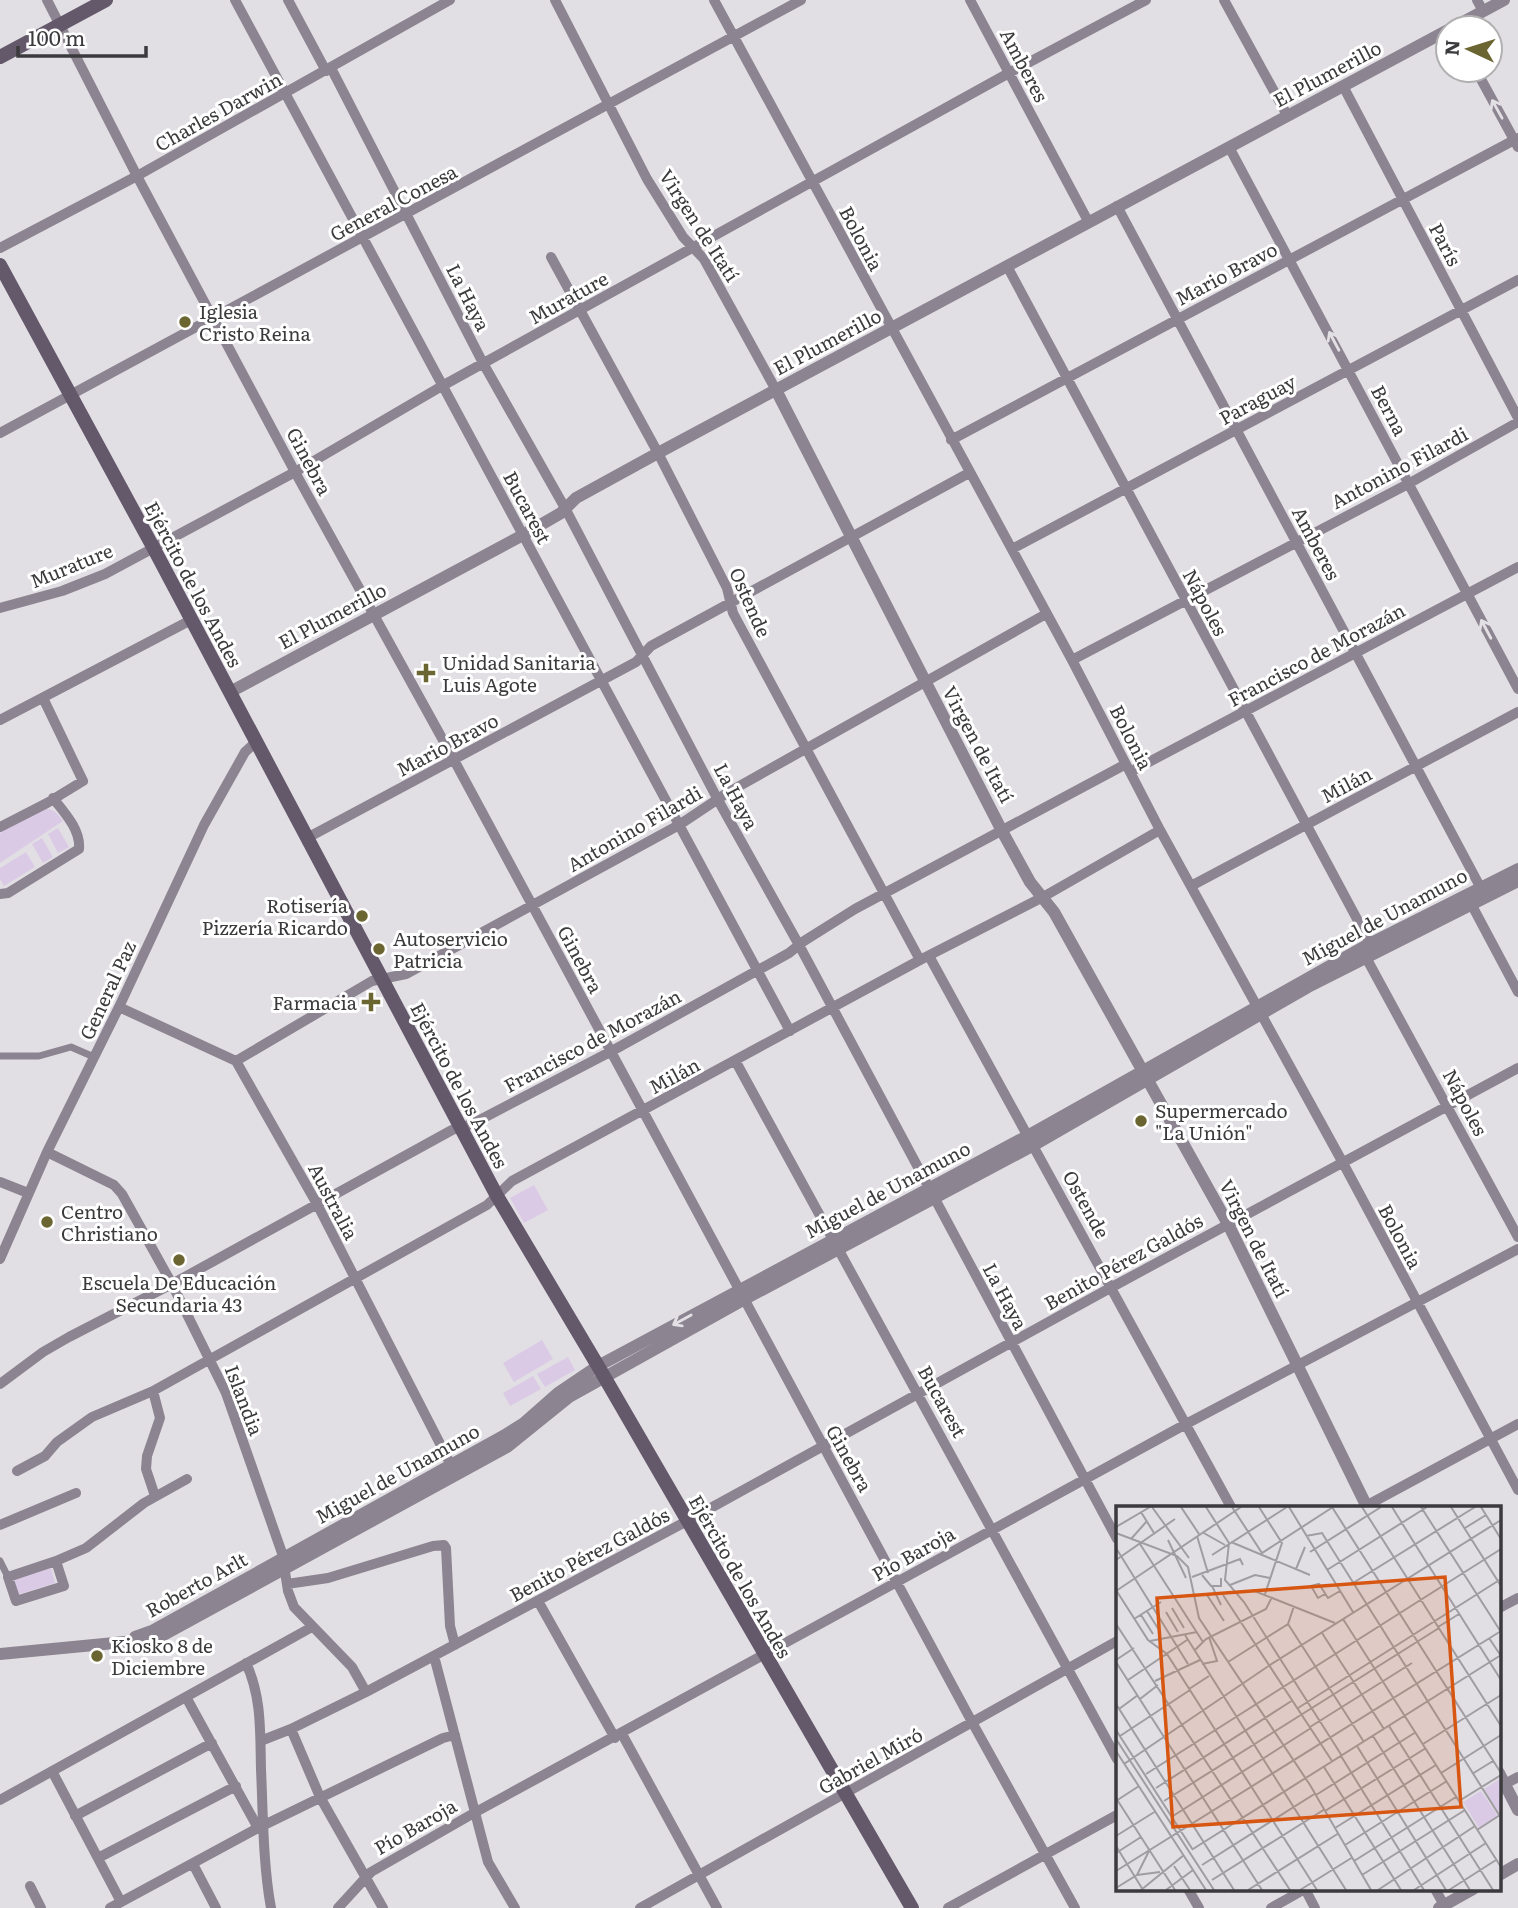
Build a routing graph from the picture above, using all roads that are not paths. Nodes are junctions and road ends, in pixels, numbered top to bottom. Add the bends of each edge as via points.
1 (47, 0) edge
2 (106, 0) edge
3 (234, 0) edge
4 (288, 0) edge
5 (450, 0) edge
6 (555, 0) edge
7 (714, 0) edge
8 (801, 0) edge
9 (970, 0) edge
10 (1146, 0) edge
11 (1224, 0) edge
12 (1504, 0) edge
13 (1480, 6) edge
14 (60, 24) junction
15 (734, 37) junction
16 (1434, 38) edge
17 (0, 57) edge
18 (329, 69) junction
19 (1009, 73) junction
20 (1484, 84) edge
21 (1343, 86) junction
22 (284, 94) junction
23 (609, 106) junction
24 (1287, 115) junction
25 (1517, 142) edge
26 (1229, 147) junction
27 (137, 176) junction
28 (812, 182) junction
29 (1402, 199) junction
30 (1117, 206) junction
31 (406, 214) junction
32 (1088, 221) junction
33 (361, 238) junction
34 (0, 248) edge
35 (694, 248) junction
36 (551, 257) dead end
37 (1290, 258) junction
38 (0, 265) edge
39 (1007, 266) junction
40 (1518, 280) edge
41 (582, 310) junction
42 (1462, 310) junction
43 (215, 318) junction
44 (1178, 318) junction
45 (891, 329) junction
46 (483, 363) junction
47 (1349, 370) junction
48 (1066, 378) junction
49 (442, 386) junction
50 (776, 390) junction
51 (69, 395) junction
52 (1518, 420) edge
53 (1237, 430) junction
54 (0, 433) edge
55 (951, 440) junction
56 (658, 453) junction
57 (295, 472) junction
58 (969, 474) junction
59 (1408, 484) junction
60 (1125, 488) junction
61 (565, 508) junction
62 (523, 535) junction
63 (852, 537) junction
64 (1296, 541) junction
65 (153, 547) junction
66 (1012, 549) junction
67 (1518, 567) edge
68 (1467, 594) junction
69 (1185, 600) junction
70 (731, 603) junction
71 (0, 608) edge
72 (374, 614) junction
73 (1046, 614) junction
74 (191, 620) junction
75 (1355, 652) junction
76 (643, 654) junction
77 (1073, 660) junction
78 (602, 679) junction
79 (926, 683) junction
80 (1518, 690) edge
81 (229, 692) junction
82 (43, 698) junction
83 (1245, 712) junction
84 (1518, 712) edge
85 (0, 720) edge
86 (256, 741) junction
87 (806, 748) junction
88 (454, 761) junction
89 (1416, 766) junction
90 (1128, 768) junction
91 (53, 798) junction
92 (718, 800) junction
93 (679, 825) junction
94 (1305, 826) junction
95 (0, 827) edge
96 (1160, 830) junction
97 (1002, 831) junction
98 (307, 838) junction
99 (1518, 869) edge
100 (1518, 881) edge
101 (1191, 886) junction
102 (1483, 892) junction
103 (886, 893) junction
104 (0, 894) edge
105 (1043, 897) junction
106 (1469, 900) junction
107 (533, 906) junction
108 (799, 945) junction
109 (1368, 950) junction
110 (925, 958) junction
111 (758, 971) junction
112 (382, 979) junction
113 (1518, 992) edge
114 (119, 1007) junction
115 (831, 1008) junction
116 (1259, 1011) junction
117 (790, 1031) junction
118 (610, 1052) junction
119 (0, 1056) edge
120 (94, 1058) junction
121 (236, 1061) junction
122 (736, 1062) junction
123 (1518, 1068) edge
124 (1145, 1075) junction
125 (1448, 1106) junction
126 (642, 1112) junction
127 (463, 1127) junction
128 (1031, 1140) junction
129 (47, 1152) junction
130 (1343, 1163) junction
131 (0, 1182) edge
132 (29, 1193) junction
133 (931, 1193) junction
134 (497, 1196) junction
135 (317, 1204) junction
136 (1228, 1224) junction
137 (1518, 1237) edge
138 (836, 1243) junction
139 (1518, 1249) edge
140 (0, 1259) edge
141 (355, 1277) junction
142 (172, 1284) junction
143 (1112, 1287) junction
144 (740, 1295) junction
145 (1416, 1302) junction
146 (1011, 1342) junction
147 (210, 1359) junction
148 (1298, 1367) junction
149 (601, 1371) junction
150 (0, 1384) edge
151 (153, 1391) junction
152 (918, 1393) junction
153 (1186, 1424) junction
154 (1518, 1424) edge
155 (1491, 1439) junction
156 (823, 1446) junction
157 (454, 1470) junction
158 (17, 1471) dead end
159 (187, 1479) dead end
160 (1084, 1479) junction
161 (1518, 1490) edge
162 (76, 1493) dead end
163 (155, 1496) junction
164 (1230, 1506) edge
165 (1366, 1506) edge
166 (1368, 1506) edge
167 (687, 1521) junction
168 (0, 1525) edge
169 (993, 1529) junction
170 (1116, 1537) edge
171 (0, 1561) edge
172 (56, 1561) junction
173 (284, 1563) junction
174 (8, 1577) junction
175 (897, 1581) junction
176 (287, 1584) junction
177 (1518, 1598) edge
178 (538, 1601) junction
179 (1500, 1607) edge
180 (312, 1627) junction
181 (1116, 1642) edge
182 (455, 1645) junction
183 (0, 1654) edge
184 (764, 1654) junction
185 (434, 1656) junction
186 (246, 1664) junction
187 (1067, 1667) junction
188 (366, 1692) junction
189 (186, 1697) junction
190 (972, 1722) junction
191 (291, 1730) junction
192 (455, 1735) junction
193 (619, 1736) junction
194 (263, 1740) junction
195 (212, 1743) junction
196 (1116, 1757) edge
197 (52, 1771) junction
198 (1518, 1777) edge
199 (1501, 1782) edge
200 (236, 1786) junction
201 (844, 1794) junction
202 (320, 1797) junction
203 (0, 1800) edge
204 (1518, 1810) edge
205 (474, 1813) junction
206 (75, 1816) junction
207 (1116, 1816) edge
208 (262, 1826) junction
209 (1045, 1853) junction
210 (98, 1858) junction
211 (193, 1864) junction
212 (1518, 1864) edge
213 (1500, 1874) edge
214 (698, 1875) junction
215 (365, 1877) junction
216 (30, 1886) dead end
217 (1189, 1890) edge
218 (1303, 1890) edge
219 (1306, 1890) edge
220 (1435, 1890) edge
221 (1471, 1890) edge
222 (121, 1902) junction
223 (1441, 1907) edge
224 (41, 1908) edge
225 (110, 1908) edge
226 (216, 1908) edge
227 (271, 1908) edge
228 (338, 1908) edge
229 (383, 1908) edge
230 (515, 1908) edge
231 (640, 1908) edge
232 (717, 1908) edge
233 (912, 1908) edge
234 (948, 1908) edge
235 (1075, 1908) edge
236 (1199, 1908) edge
237 (1272, 1908) edge
238 (1315, 1908) edge

1 - 14 street, Ginebra
2 - 14 main road
3 - 22 street, Bucarest
4 - 18 street, La Haya
5 - 18 street, Charles Darwin
6 - 23 street, Virgen de Itatí
7 - 15 street, Bolonia
8 - 15 street, General Conesa
9 - 19 street, Amberes
10 - 19 street, Murature
11 - 24 street
12 - 13 street, El Plumerillo
14 - 17 main road
14 - 27 street, Ginebra
15 - 23 street, General Conesa
15 - 28 street, Bolonia
16 - 21 street, El Plumerillo
18 - 22 street, Charles Darwin
18 - 31 street, La Haya
19 - 28 street, Murature
19 - 32 street, Amberes
25 -> 20 street
21 - 24 street, El Plumerillo
21 - 29 street, París
22 - 27 street, Charles Darwin
22 - 33 street, Bucarest
23 - 31 street, General Conesa
23 - 35 street, Virgen de Itatí via 647,179
24 - 26 street, El Plumerillo
25 - 29 street, Mario Bravo
26 - 30 street, El Plumerillo
26 - 37 street, Berna
27 - 34 street, Charles Darwin
27 - 43 street, Ginebra
28 - 35 street, Murature
28 - 45 street, Bolonia
29 - 37 street, Mario Bravo
29 - 42 street, París
30 - 32 street, El Plumerillo
30 - 44 street, Amberes
31 - 33 street, General Conesa
31 - 46 street, La Haya
32 - 39 street, El Plumerillo
33 - 43 street, General Conesa
33 - 49 street, Bucarest
35 - 41 street, Murature
35 - 50 street, Virgen de Itatí
36 - 41 street, Ostende
37 - 44 street, Mario Bravo
47 -> 37 street, Berna
38 - 51 main road, Ejército de los Andes
39 - 45 street, El Plumerillo
39 - 48 street, Nápoles
40 - 42 street, Paraguay
41 - 46 street, Murature
41 - 56 street, Ostende
42 - 47 street, Paraguay
42 - 52 street, París
43 - 51 street, General Conesa
43 - 57 street, Ginebra
44 - 48 street, Mario Bravo
44 - 53 street, Amberes
45 - 50 street, El Plumerillo
45 - 55 street, Bolonia
46 - 49 street, Murature
46 - 61 street, La Haya
47 - 53 street, Paraguay
47 - 59 street, Berna
48 - 55 street, Mario Bravo
48 - 60 street, Nápoles
49 - 57 street, Murature
49 - 62 street, Bucarest
50 - 56 street, El Plumerillo
50 - 63 street, Virgen de Itatí
51 - 54 street, General Conesa
51 - 65 main road, Ejército de los Andes
52 - 59 street, Antonino Filardi
53 - 60 street, Paraguay
53 - 64 street, Amberes
55 - 58 street, Bolonia
56 - 61 street, El Plumerillo
56 - 70 street, Ostende
57 - 65 street, Murature
57 - 72 street, Ginebra
58 - 63 street, Mario Bravo
58 - 66 street, Bolonia
59 - 64 street, Antonino Filardi
59 - 68 street, Berna
60 - 66 street, Paraguay
60 - 69 street, Nápoles
61 - 62 street, El Plumerillo
61 - 76 street, La Haya
62 - 72 street, El Plumerillo
62 - 78 street, Bucarest
63 - 70 street, Mario Bravo
63 - 79 street, Virgen de Itatí
64 - 69 street, Antonino Filardi
64 - 75 street, Amberes
65 - 71 street, Murature via 74,587
65 - 74 main road, Ejército de los Andes
66 - 73 street, Bolonia
67 - 68 street, Francisco de Morazán
68 - 75 street, Francisco de Morazán
80 -> 68 street, Berna
69 - 77 street, Antonino Filardi
69 - 83 street, Nápoles
70 - 76 street, Mario Bravo
70 - 87 street, Ostende
72 - 81 street, El Plumerillo
72 - 88 street, Ginebra
73 - 77 street, Bolonia
73 - 79 street, Antonino Filardi
74 - 81 main road, Ejército de los Andes
74 - 82 street
75 - 83 street, Francisco de Morazán
75 - 89 street, Amberes
76 - 78 street, Mario Bravo
76 - 92 street, La Haya
77 - 90 street, Bolonia
78 - 88 street, Mario Bravo
78 - 93 street, Bucarest
79 - 87 street, Antonino Filardi
79 - 97 street, Virgen de Itatí
81 - 86 main road, Ejército de los Andes
82 - 85 street
82 - 91 street via 83,781
83 - 90 street, Francisco de Morazán
83 - 94 street, Nápoles
84 - 89 street, Milán
86 - 98 main road, Ejército de los Andes
86 - 114 street, General Paz via 244,752 204,825
87 - 92 street, Antonino Filardi
87 - 103 street, Ostende
88 - 98 street, Mario Bravo
88 - 107 street, Ginebra
89 - 94 street, Milán
89 - 102 street, Amberes
90 - 96 street, Bolonia
90 - 97 street, Francisco de Morazán
91 - 95 street
91 - 104 street via 74,827 79,849
92 - 93 street, Antonino Filardi
92 - 108 street, La Haya
93 - 107 street, Antonino Filardi
93 - 111 street, Bucarest
94 - 101 street, Milán
94 - 109 street, Nápoles
96 - 101 street, Bolonia
96 - 105 street, Milán
97 - 103 street, Francisco de Morazán
97 - 105 street, Virgen de Itatí
98 - 112 main road, Ejército de los Andes
99 - 102 street, Miguel de Unamuno
100 - 102 street, Miguel de Unamuno
101 - 116 street, Bolonia
102 - 106 street, Miguel de Unamuno
103 - 108 street, Francisco de Morazán
103 - 110 street, Ostende
105 - 110 street, Milán
105 - 124 street, Virgen de Itatí
106 - 109 street, Miguel de Unamuno
106 - 113 street
107 - 112 street, Antonino Filardi via 406,974
107 - 118 street, Ginebra
108 - 111 street, Francisco de Morazán
108 - 115 street, La Haya
109 - 116 street, Miguel de Unamuno
109 - 125 street, Nápoles
110 - 115 street, Milán
110 - 128 street, Ostende
111 - 117 street, Bucarest
111 - 118 street, Francisco de Morazán
112 - 121 street, Antonino Filardi
112 - 127 main road, Ejército de los Andes
114 - 120 street, General Paz
114 - 121 street
115 - 117 street, Milán
115 - 133 street, La Haya
116 - 124 street, Miguel de Unamuno
116 - 130 street, Bolonia
117 - 122 street, Milán
118 - 126 street, Ginebra
118 - 127 street, Francisco de Morazán
119 - 120 street via 39,1056 71,1047
120 - 129 street, General Paz
121 - 135 street, Australia
122 - 126 street, Milán
122 - 138 street, Bucarest
123 - 125 street, Benito Pérez Galdós
124 - 128 street, Miguel de Unamuno
124 - 136 street, Virgen de Itatí
125 - 130 street, Benito Pérez Galdós
125 - 137 street, Nápoles
126 - 134 street, Milán via 512,1181
126 - 144 street, Ginebra
127 - 134 main road, Ejército de los Andes
127 - 135 street, Francisco de Morazán
128 - 133 street, Miguel de Unamuno
128 - 143 street, Ostende
129 - 132 street, General Paz
129 - 142 street, Islandia via 120,1191
130 - 136 street, Benito Pérez Galdós
130 - 145 street, Bolonia
131 - 132 street
132 - 140 street, General Paz
133 - 138 street, Miguel de Unamuno
133 - 146 street, La Haya
134 - 141 street, Milán
134 - 149 main road, Ejército de los Andes
135 - 141 street, Australia
135 - 142 street, Francisco de Morazán
136 - 143 street, Benito Pérez Galdós
136 - 148 street, Virgen de Itatí
138 - 144 street, Miguel de Unamuno
138 - 152 street, Bucarest
139 - 145 street, Pío Baroja
141 - 147 street, Milán
141 - 157 street, Australia
142 - 147 street, Islandia
142 - 150 street, Francisco de Morazán via 43,1352
143 - 146 street, Benito Pérez Galdós
143 - 153 street, Ostende
144 - 149 street, Miguel de Unamuno
144 - 156 street, Ginebra
145 - 148 street, Pío Baroja
145 - 155 street, Bolonia
146 - 152 street, Benito Pérez Galdós
146 - 160 street, La Haya
147 - 151 street, Milán
147 - 173 street, Islandia
148 - 153 street, Pío Baroja
148 - 165 street, Virgen de Itatí
149 - 157 street, Miguel de Unamuno via 558,1393
149 - 167 main road, Ejército de los Andes
151 - 158 street, Milán via 92,1417 45,1456
151 - 163 street via 160,1418 146,1469
152 - 156 street, Benito Pérez Galdós
152 - 169 street, Bucarest
153 - 160 street, Pío Baroja
153 - 164 street, Ostende
154 - 155 street
155 - 161 street, Bolonia
155 - 166 street
156 - 167 street, Benito Pérez Galdós
156 - 175 street, Ginebra
157 - 173 street, Miguel de Unamuno
159 - 163 street
160 - 169 street, Pío Baroja
160 - 170 street, La Haya
162 - 168 street
163 - 172 street via 86,1548
167 - 178 street, Benito Pérez Galdós
167 - 184 main road, Ejército de los Andes
169 - 175 street, Pío Baroja
169 - 187 street, Bucarest
171 - 174 street
172 - 174 street
172 - 174 street via 64,1586 16,1601
173 - 176 street, Islandia
173 - 183 street, Roberto Arlt via 156,1639
175 - 184 street, Pío Baroja
175 - 190 street, Ginebra
176 - 180 street, Islandia via 294,1607
176 - 182 street via 328,1578 444,1545
177 - 179 street
178 - 182 street, Benito Pérez Galdós
178 - 193 street
180 - 186 street
180 - 188 street, Islandia via 352,1667
181 - 187 street, Gabriel Miró
182 - 185 street, Benito Pérez Galdós
184 - 193 street, Pío Baroja
184 - 201 main road, Ejército de los Andes
185 - 188 street, Benito Pérez Galdós
185 - 192 street
186 - 189 street
186 - 194 street via 255,1684
187 - 190 street, Gabriel Miró
187 - 196 street, Bucarest
188 - 191 street, Benito Pérez Galdós
189 - 195 street
189 - 197 street
190 - 201 street, Gabriel Miró
190 - 209 street, Ginebra
191 - 194 street, Benito Pérez Galdós
191 - 202 street
192 - 202 street
192 - 205 street
193 - 205 street, Pío Baroja
193 - 214 street
194 - 208 street
195 - 200 street
195 - 206 street
197 - 203 street
197 - 206 street
198 - 199 street
199 - 204 street
200 - 208 street
200 - 210 street
201 - 214 street, Gabriel Miró
201 - 233 main road, Ejército de los Andes
202 - 208 street
202 - 215 street
205 - 215 street, Pío Baroja
205 - 230 street via 491,1870
206 - 210 street
207 - 209 street
208 - 211 street
208 - 227 street
209 - 234 street
209 - 235 street, Ginebra
210 - 222 street
211 - 222 street
211 - 226 street
212 - 213 street
214 - 231 street, Gabriel Miró
214 - 232 street
215 - 228 street, Pío Baroja
215 - 229 street
216 - 224 street
217 - 236 street
218 - 237 street
219 - 238 street
220 - 223 street
221 - 223 street
222 - 225 street

